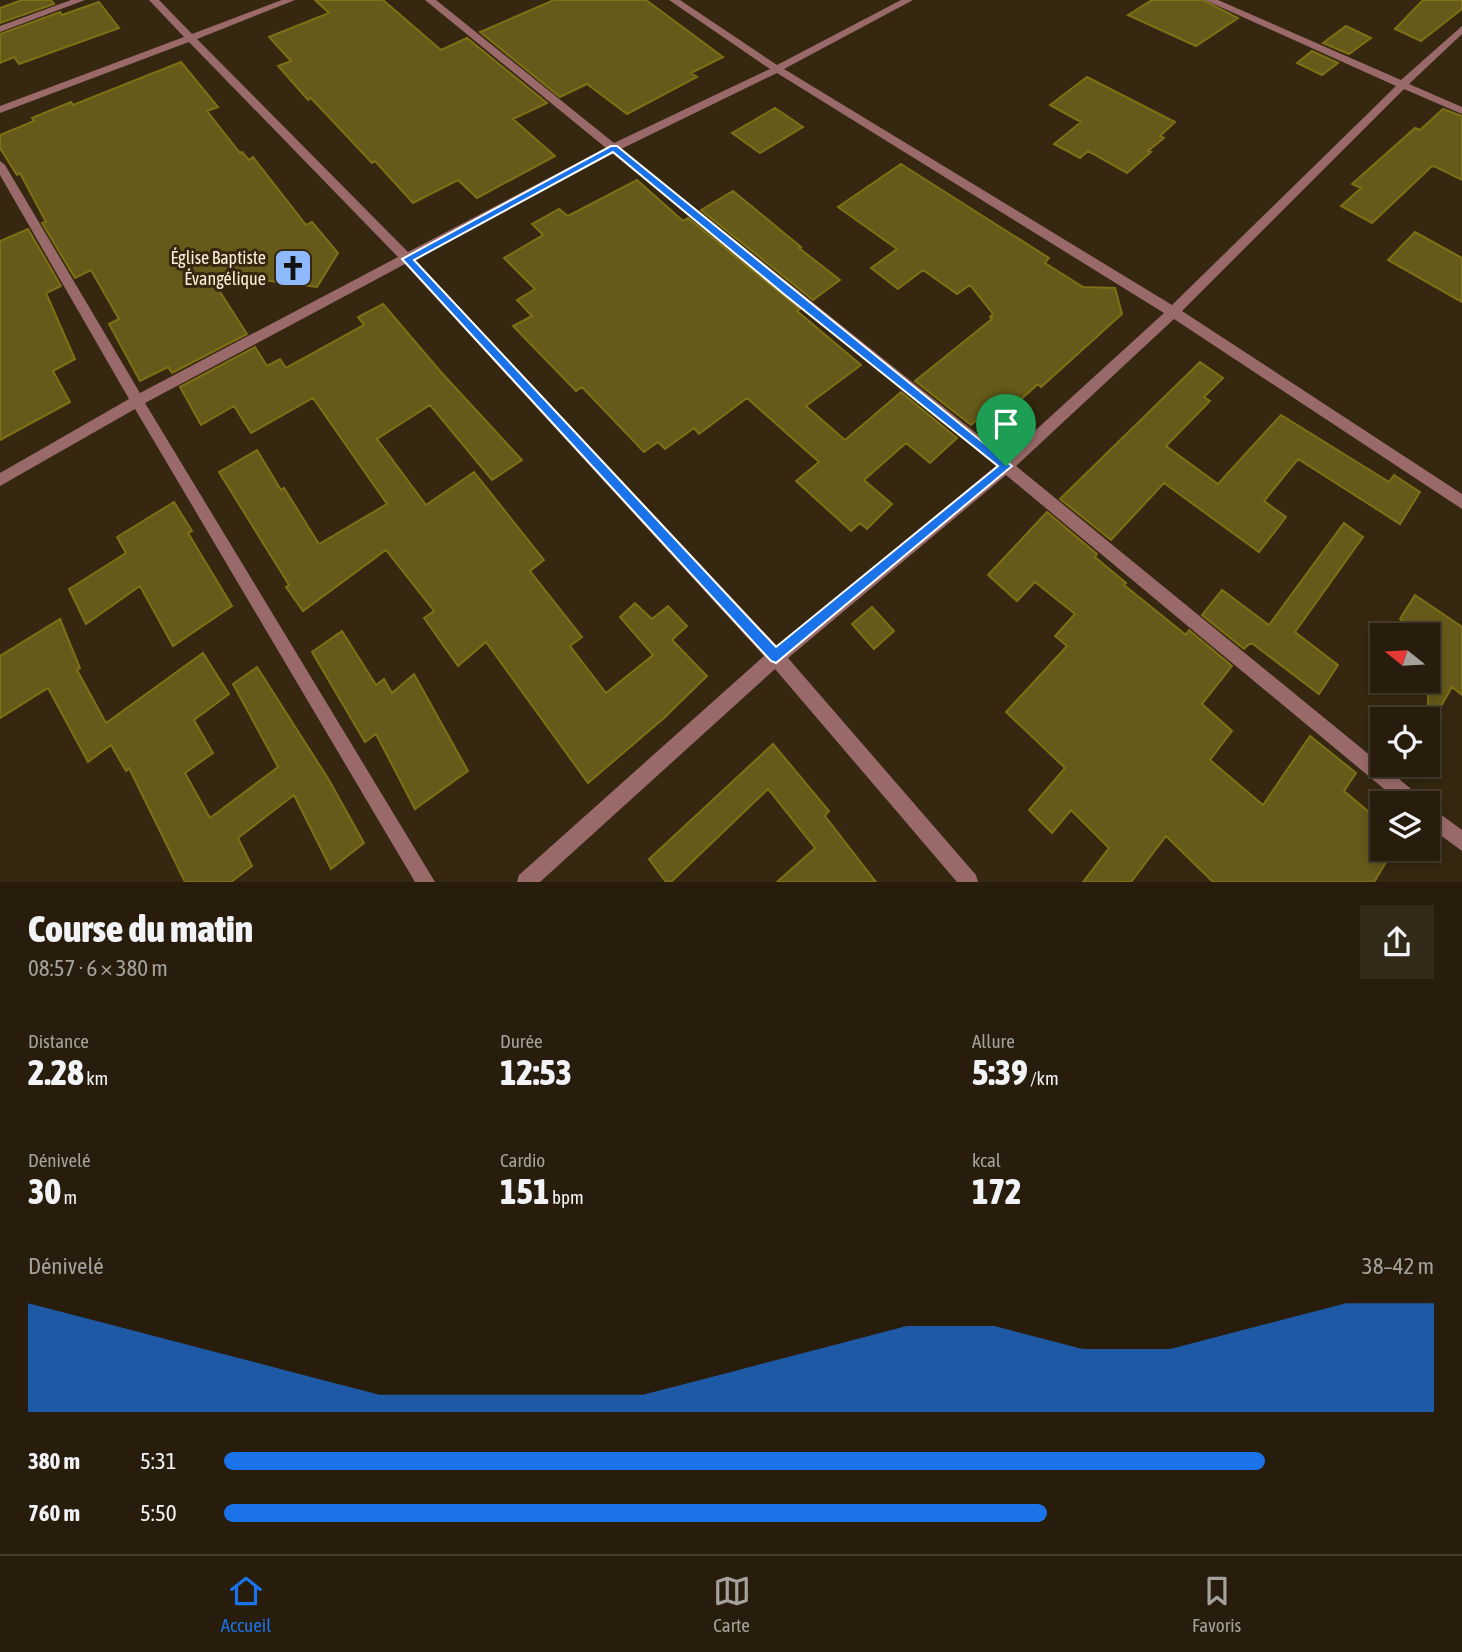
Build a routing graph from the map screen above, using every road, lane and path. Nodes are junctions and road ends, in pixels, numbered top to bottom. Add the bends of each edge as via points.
1 (80, 0) edge
2 (154, 0) edge
3 (290, 0) edge
4 (430, 0) edge
5 (674, 0) edge
6 (908, 0) edge
7 (1210, 0) edge
8 (0, 29) edge
9 (1462, 29) edge
10 (191, 39) junction
11 (777, 69) junction
12 (1403, 84) junction
13 (0, 110) edge
14 (1462, 111) edge
15 (614, 148) junction
16 (0, 165) edge
17 (407, 259) junction
18 (1173, 312) junction
19 (137, 401) junction
20 (1006, 466) junction
21 (0, 480) edge
22 (1462, 502) edge
23 (776, 656) junction
24 (1400, 791) edge
25 (1440, 824) edge
26 (1462, 842) edge
27 (426, 882) edge
28 (526, 882) edge
29 (969, 882) edge

1 - 8 street
2 - 10 street
3 - 10 street
4 - 15 street
5 - 11 street
6 - 11 street
7 - 12 street
9 - 12 street
10 - 13 street
10 - 17 street
11 - 15 street
11 - 18 street
12 - 14 street
12 - 18 street
15 - 17 street
15 - 20 street
16 - 19 street
17 - 19 street
17 - 23 street
18 - 20 street
18 - 22 street
19 - 21 street
19 - 27 street
20 - 23 street
20 - 24 street
23 - 28 street
23 - 29 street
25 - 26 street

